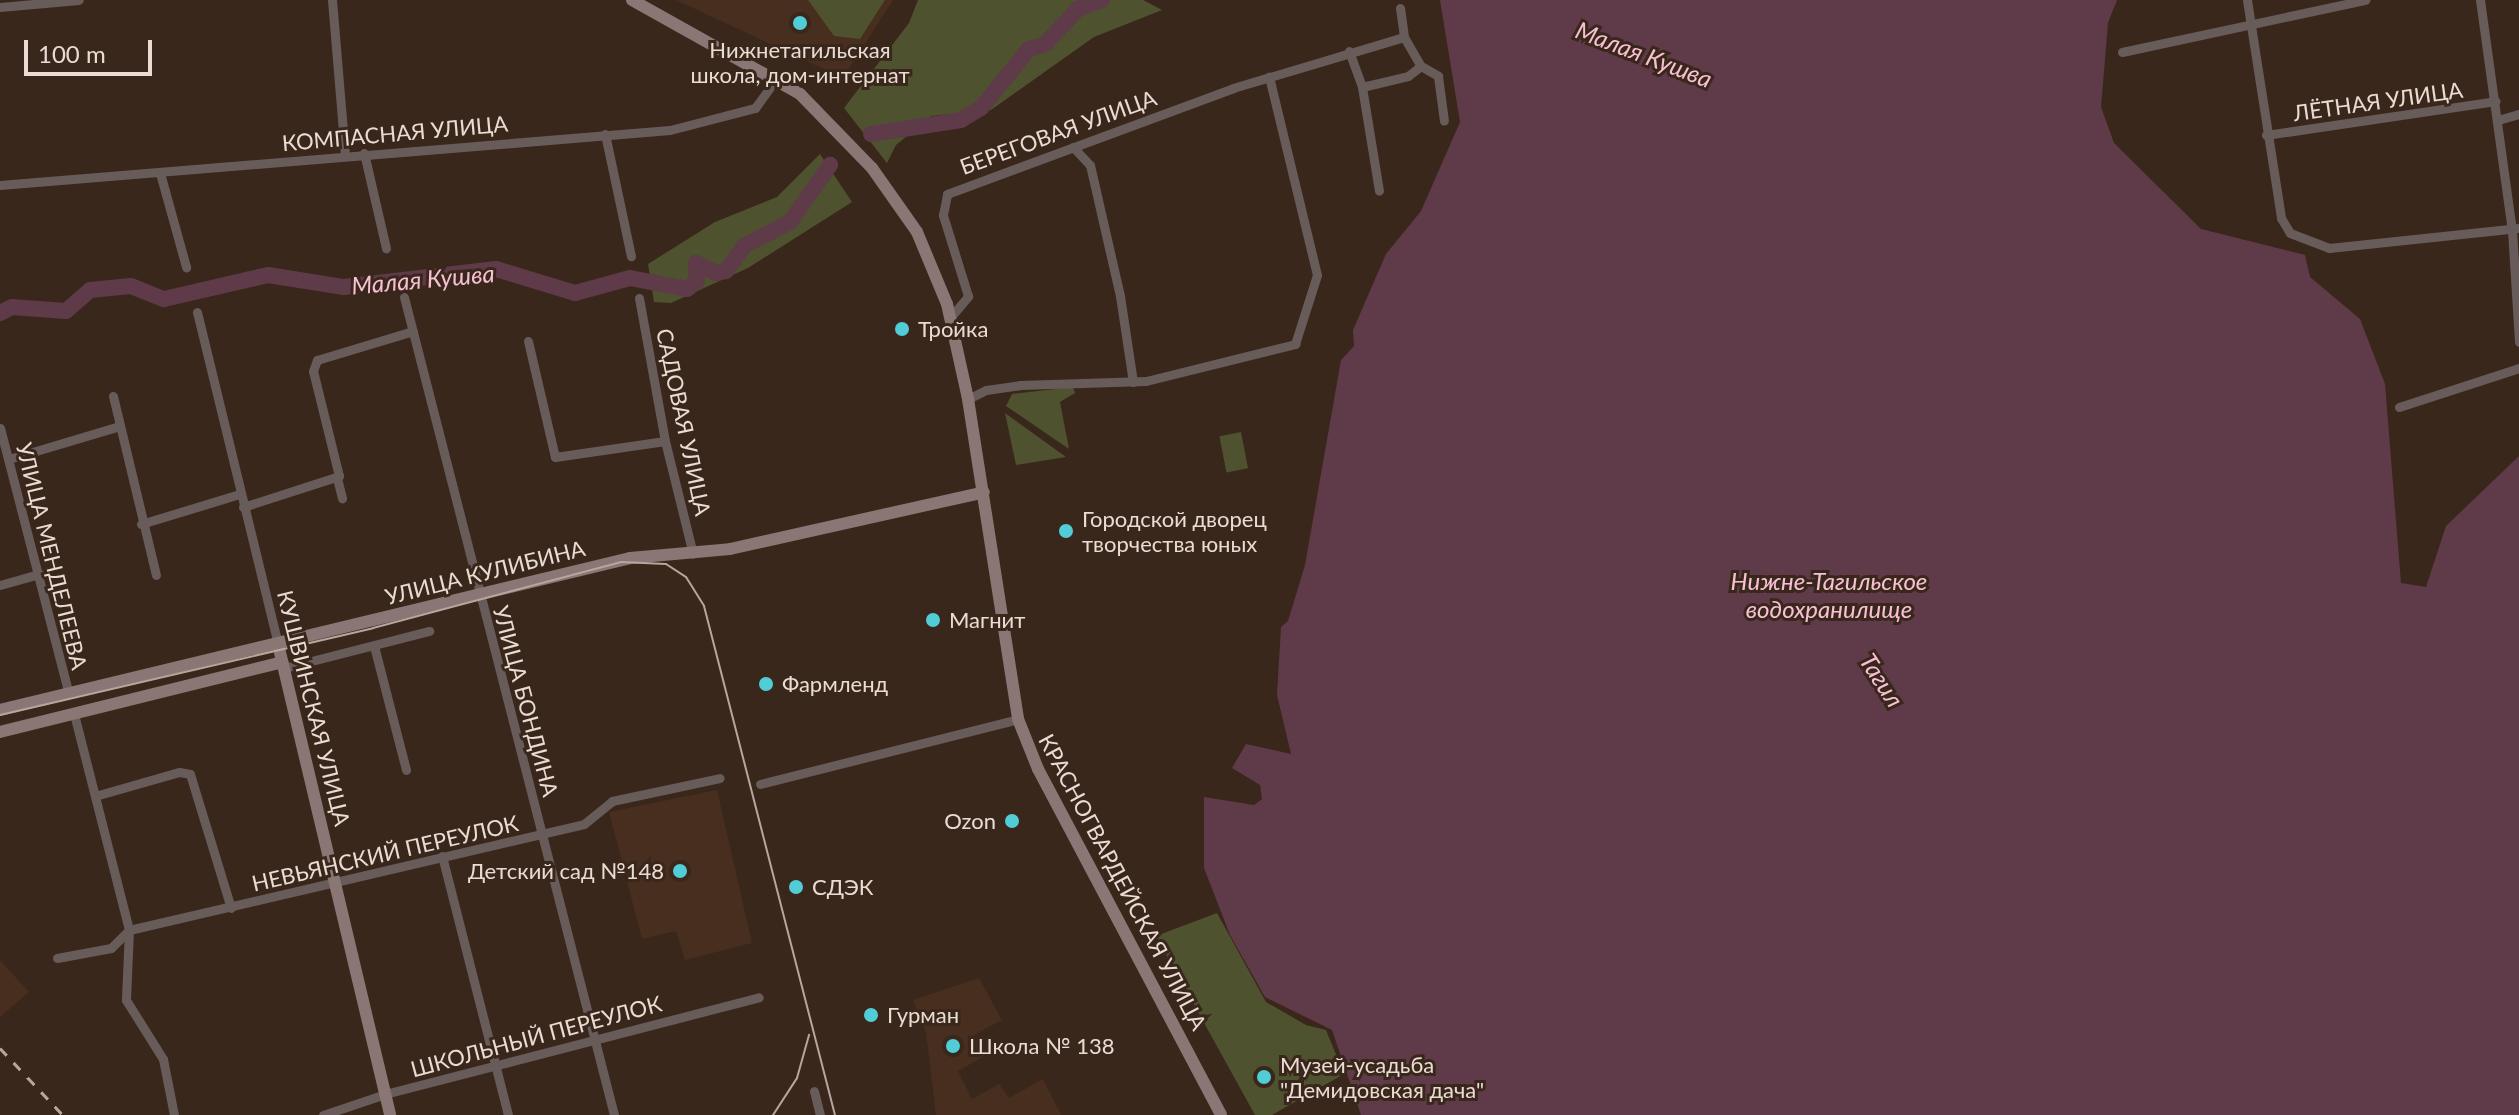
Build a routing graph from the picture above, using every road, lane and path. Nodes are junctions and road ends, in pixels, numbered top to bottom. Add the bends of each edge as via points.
1 (79, 0) edge
2 (332, 0) edge
3 (632, 0) edge
4 (2247, 0) edge
5 (2365, 0) edge
6 (2480, 0) edge
7 (0, 7) edge
8 (1400, 8) dead end
9 (2251, 26) junction
10 (1404, 37) junction
11 (1349, 51) junction
12 (2122, 52) dead end
13 (1421, 66) junction
14 (1269, 77) junction
15 (776, 79) junction
16 (1362, 87) junction
17 (2495, 101) junction
18 (2519, 114) edge
19 (2498, 120) junction
20 (1444, 121) dead end
21 (605, 134) junction
22 (2266, 135) junction
23 (1073, 147) junction
24 (364, 153) junction
25 (345, 155) junction
26 (160, 173) junction
27 (0, 185) edge
28 (1379, 191) dead end
29 (2515, 229) edge
30 (386, 248) dead end
31 (631, 256) dead end
32 (186, 267) dead end
33 (404, 297) dead end
34 (639, 298) dead end
35 (197, 312) dead end
36 (949, 319) junction
37 (413, 331) junction
38 (528, 341) dead end
39 (2519, 342) edge
40 (2519, 368) edge
41 (1133, 382) junction
42 (113, 396) dead end
43 (968, 399) junction
44 (2399, 407) dead end
45 (120, 426) junction
46 (0, 428) edge
47 (665, 441) junction
48 (9, 459) junction
49 (337, 478) junction
50 (984, 492) junction
51 (240, 494) junction
52 (342, 498) dead end
53 (243, 507) junction
54 (141, 524) junction
55 (693, 554) junction
56 (39, 574) junction
57 (156, 575) dead end
58 (0, 585) edge
59 (478, 595) junction
60 (429, 631) dead end
61 (278, 644) junction
62 (374, 646) junction
63 (283, 665) junction
64 (69, 694) junction
65 (0, 710) edge
66 (74, 714) junction
67 (1018, 719) junction
68 (0, 732) edge
69 (406, 770) dead end
70 (720, 778) dead end
71 (760, 784) dead end
72 (95, 796) junction
73 (543, 834) junction
74 (442, 856) junction
75 (337, 882) junction
76 (231, 908) junction
77 (129, 930) junction
78 (57, 958) dead end
79 (759, 997) dead end
80 (593, 1039) junction
81 (495, 1065) junction
82 (814, 1091) dead end
83 (385, 1094) junction
84 (174, 1115) edge
85 (323, 1115) edge
86 (390, 1115) edge
87 (508, 1115) edge
88 (614, 1115) edge
89 (820, 1115) edge
90 (1221, 1115) edge

1 - 7 street
2 - 25 street
3 - 15 main road, КРАСНОГВАРДЕЙСКАЯ УЛИЦА
4 - 9 street
5 - 9 street
6 - 17 street
8 - 10 street
9 - 12 street
9 - 22 street
10 - 11 street, БЕРЕГОВАЯ УЛИЦА
10 - 13 street
11 - 14 street, БЕРЕГОВАЯ УЛИЦА
11 - 16 street
13 - 16 street via 1408,76
13 - 20 street via 1438,76
14 - 23 street, БЕРЕГОВАЯ УЛИЦА
14 - 41 street via 1317,275 1300,335 1286,348
15 - 21 street, КОМПАСНАЯ УЛИЦА via 761,103 744,112 690,127
15 - 36 main road, КРАСНОГВАРДЕЙСКАЯ УЛИЦА via 822,113 890,193 938,275
16 - 28 street
17 - 19 street
17 - 22 street, ЛЁТНАЯ УЛИЦА
18 - 19 street
19 - 29 street
21 - 24 street, КОМПАСНАЯ УЛИЦА
21 - 31 street
22 - 29 street via 2284,226 2297,239 2329,248
23 - 36 street, БЕРЕГОВАЯ УЛИЦА via 968,184 942,199 968,296
23 - 41 street via 1090,165
24 - 25 street, КОМПАСНАЯ УЛИЦА
24 - 30 street
25 - 26 street, КОМПАСНАЯ УЛИЦА
26 - 27 street, КОМПАСНАЯ УЛИЦА
26 - 32 street
29 - 39 street
33 - 37 street, УЛИЦА БОНДИНА
34 - 47 street, САДОВАЯ УЛИЦА
35 - 51 street, КУШВИНСКАЯ УЛИЦА
36 - 43 main road, КРАСНОГВАРДЕЙСКАЯ УЛИЦА
37 - 49 street via 322,357 313,366 340,470
37 - 59 street, УЛИЦА БОНДИНА
38 - 47 street via 555,457
40 - 44 street
41 - 43 street via 1020,385 986,390
42 - 45 street
43 - 50 main road, КРАСНОГВАРДЕЙСКАЯ УЛИЦА
45 - 48 street
45 - 54 street
46 - 48 street, УЛИЦА МЕНДЕЛЕЕВА
47 - 55 street, САДОВАЯ УЛИЦА
48 - 56 street, УЛИЦА МЕНДЕЛЕЕВА
49 - 52 street
49 - 53 street
50 - 55 main road, УЛИЦА КУЛИБИНА
50 - 67 main road, КРАСНОГВАРДЕЙСКАЯ УЛИЦА
51 - 53 street, КУШВИНСКАЯ УЛИЦА
51 - 54 street
53 - 61 street, КУШВИНСКАЯ УЛИЦА
54 - 57 street
55 - 59 main road, УЛИЦА КУЛИБИНА via 630,558
56 - 58 street
56 - 64 street, УЛИЦА МЕНДЕЛЕЕВА
59 - 61 main road, УЛИЦА КУЛИБИНА
59 - 73 street, УЛИЦА БОНДИНА
60 - 62 street
61 - 63 main road, КУШВИНСКАЯ УЛИЦА
61 - 64 main road, УЛИЦА КУЛИБИНА
62 - 63 street
62 - 69 street
63 - 66 main road
63 - 75 main road, КУШВИНСКАЯ УЛИЦА
64 - 65 main road, УЛИЦА КУЛИБИНА
66 - 68 main road
66 - 72 street
67 - 71 street
67 - 90 main road, КРАСНОГВАРДЕЙСКАЯ УЛИЦА via 1045,783
70 - 73 street, НЕВЬЯНСКИЙ ПЕРЕУЛОК via 612,801 587,823
72 - 76 street via 179,772 190,774
72 - 77 street
73 - 74 street, НЕВЬЯНСКИЙ ПЕРЕУЛОК
73 - 80 street, УЛИЦА БОНДИНА
74 - 75 street, НЕВЬЯНСКИЙ ПЕРЕУЛОК
74 - 81 street
75 - 76 street, НЕВЬЯНСКИЙ ПЕРЕУЛОК
75 - 83 main road, КУШВИНСКАЯ УЛИЦА
76 - 77 street, НЕВЬЯНСКИЙ ПЕРЕУЛОК
77 - 78 street, НЕВЬЯНСКИЙ ПЕРЕУЛОК via 111,948
77 - 84 street via 126,1000 163,1059
79 - 80 street, ШКОЛЬНЫЙ ПЕРЕУЛОК
80 - 81 street, ШКОЛЬНЫЙ ПЕРЕУЛОК
80 - 88 street, УЛИЦА БОНДИНА
81 - 83 street, ШКОЛЬНЫЙ ПЕРЕУЛОК
81 - 87 street
82 - 89 street
83 - 85 street, ШКОЛЬНЫЙ ПЕРЕУЛОК
83 - 86 main road, КУШВИНСКАЯ УЛИЦА

